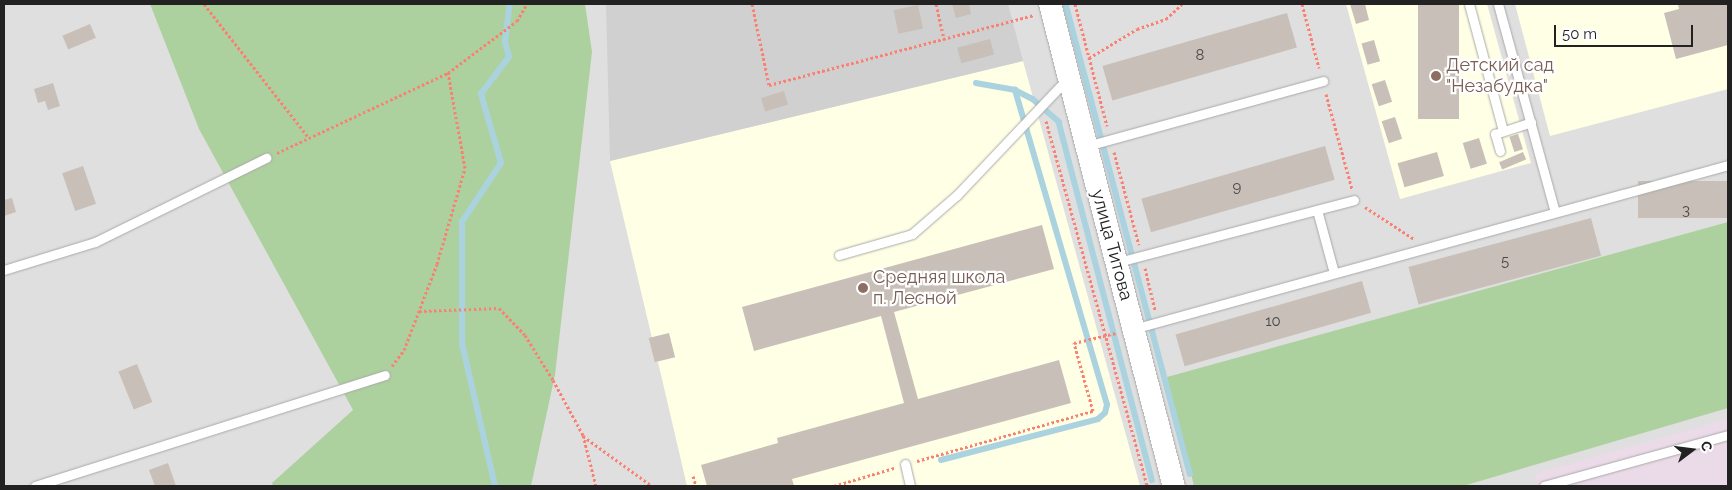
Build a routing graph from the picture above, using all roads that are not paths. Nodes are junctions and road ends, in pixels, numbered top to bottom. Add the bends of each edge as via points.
1 (1469, 4) edge
2 (1498, 4) edge
3 (1042, 9) edge
4 (1323, 81) road end
5 (1061, 85) junction
6 (1531, 122) junction
7 (1503, 131) junction
8 (1086, 146) junction
9 (1500, 151) dead end
10 (266, 158) road end
11 (1728, 164) edge
12 (1354, 200) road end
13 (1317, 210) junction
14 (1555, 212) junction
15 (840, 255) dead end
16 (1116, 263) junction
17 (4, 270) edge
18 (1334, 273) junction
19 (1133, 328) junction
20 (385, 375) road end
21 (1728, 435) edge
22 (905, 464) road end
23 (35, 486) edge
24 (910, 486) edge
25 (1174, 486) edge
26 (1544, 486) edge

1 - 7 lane
2 - 6 lane
3 - 5 street, улица Титова
4 - 8 lane
5 - 8 street, улица Титова
5 - 15 lane via 957,195 912,234
6 - 7 lane
6 - 14 lane
7 - 9 lane via 1495,134
8 - 16 street, улица Титова
10 - 17 lane via 95,242
11 - 14 lane
12 - 13 lane
13 - 16 lane
13 - 18 lane
14 - 18 lane
16 - 19 street, улица Титова
18 - 19 lane
19 - 25 street, улица Титова
20 - 23 lane
21 - 26 lane
22 - 24 lane

